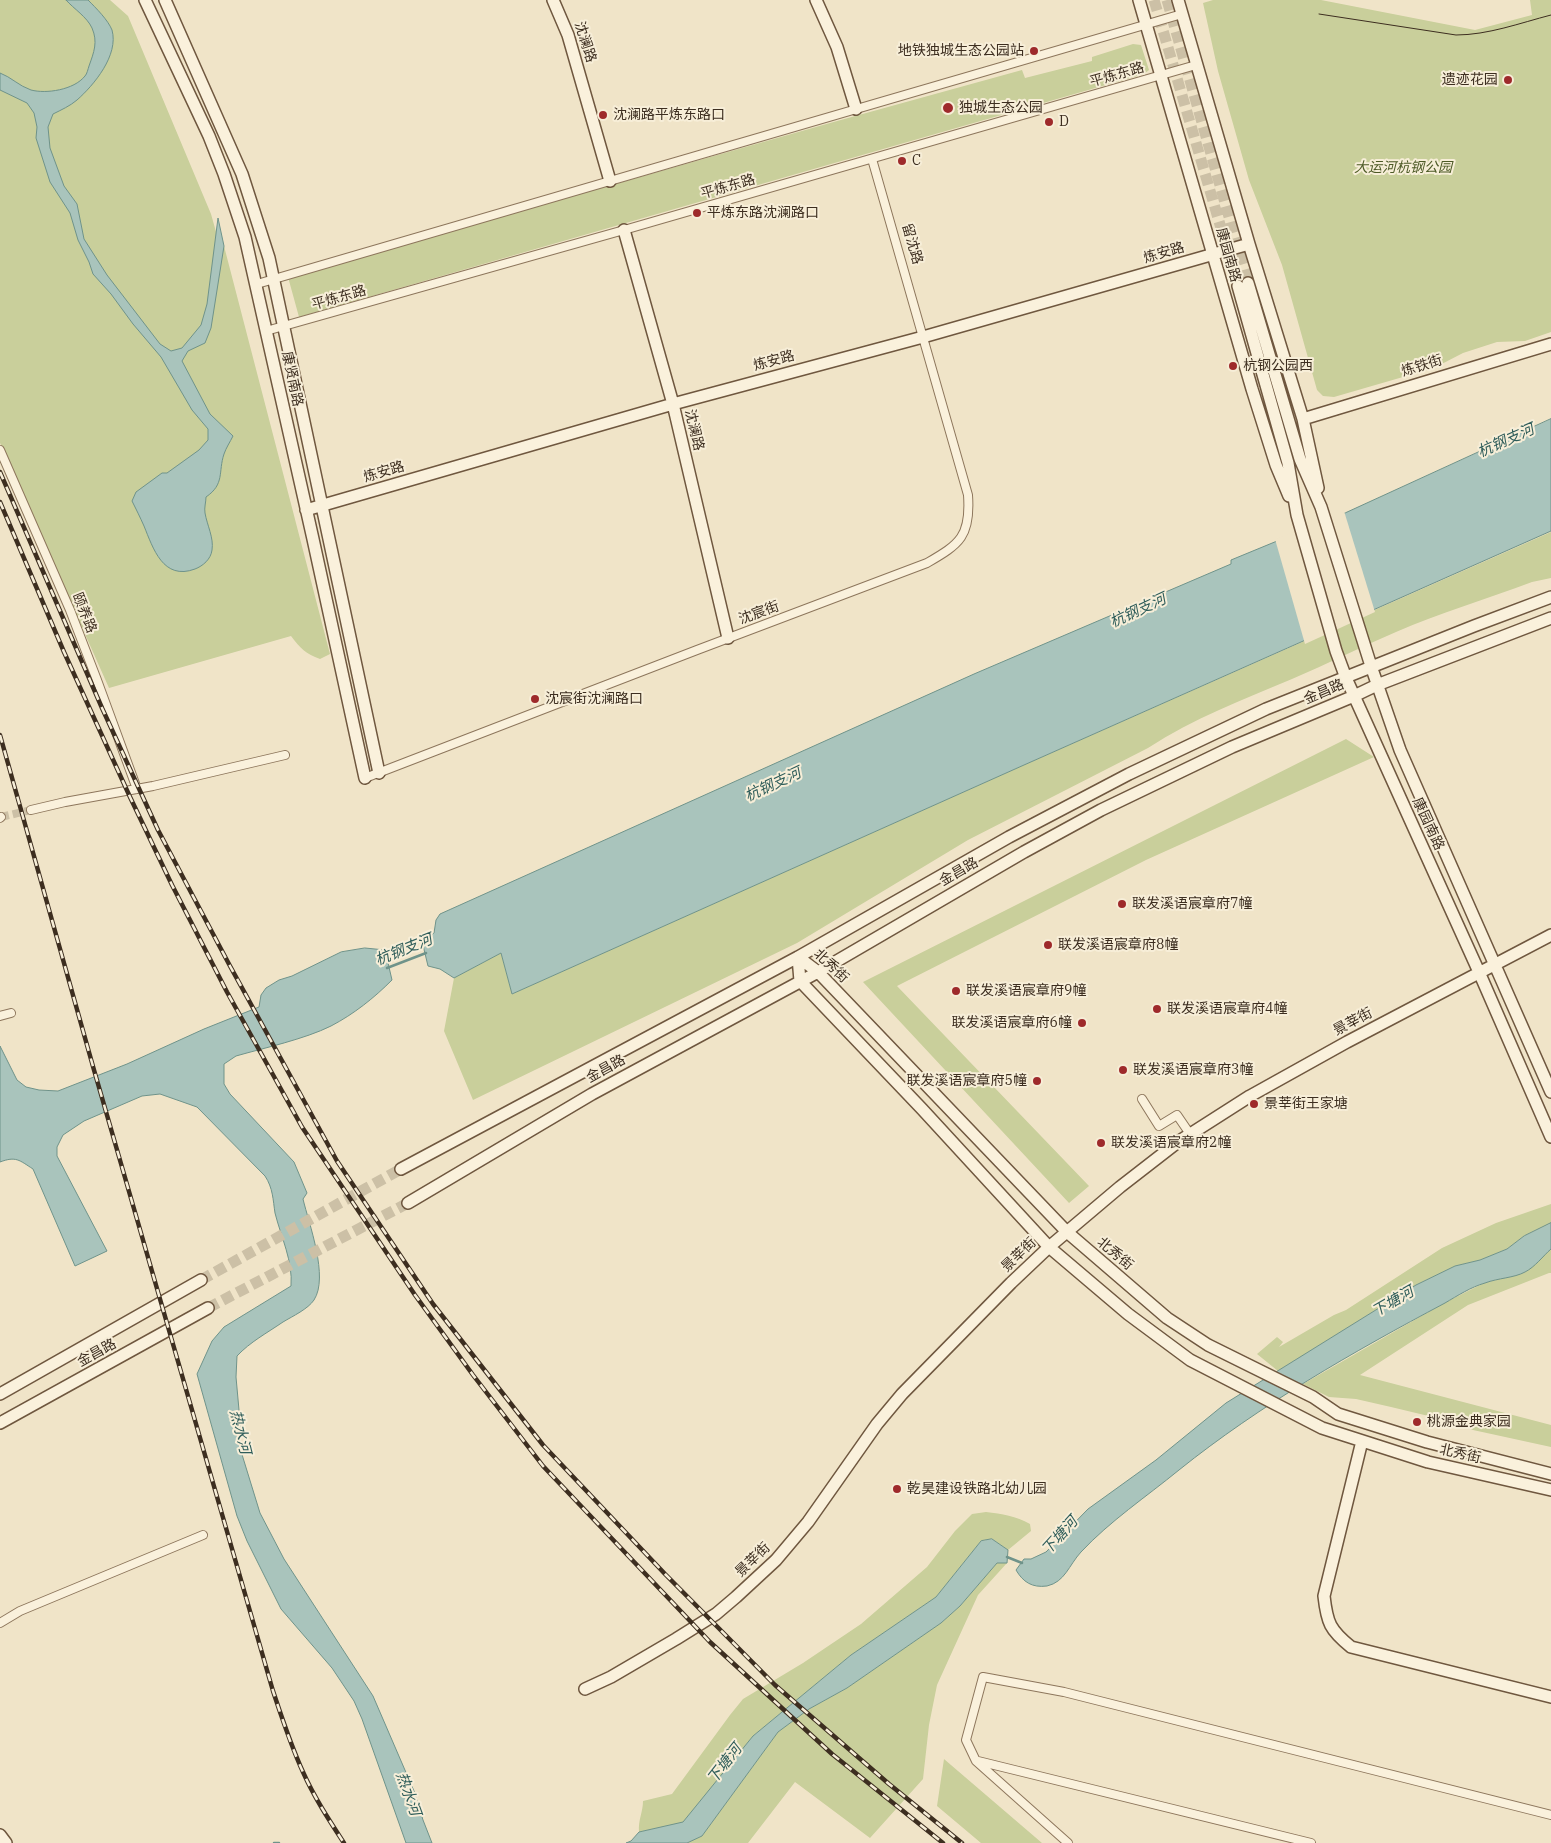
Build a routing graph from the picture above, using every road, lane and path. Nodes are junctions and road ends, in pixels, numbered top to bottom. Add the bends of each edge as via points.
1 (146, 0) edge
2 (165, 0) edge
3 (553, 0) edge
4 (816, 0) edge
5 (1139, 0) edge
6 (1178, 0) edge
7 (1182, 14) junction
8 (1146, 24) junction
9 (1196, 65) junction
10 (1160, 76) junction
11 (856, 109) junction
12 (872, 159) junction
13 (610, 182) junction
14 (624, 230) junction
15 (1249, 244) junction
16 (1213, 255) junction
17 (273, 280) junction
18 (257, 284) junction
19 (284, 326) junction
20 (266, 331) junction
21 (923, 337) junction
22 (1551, 344) edge
23 (672, 404) junction
24 (1302, 419) junction
25 (0, 450) edge
26 (322, 505) junction
27 (1321, 507) junction
28 (306, 510) junction
29 (1297, 515) junction
30 (1551, 597) edge
31 (1551, 618) edge
32 (728, 638) junction
33 (1371, 666) junction
34 (1346, 678) junction
35 (1377, 685) junction
36 (1354, 696) junction
37 (284, 755) dead end
38 (379, 772) junction
39 (365, 778) joint
40 (137, 789) junction
41 (31, 810) tunnel mouth
42 (1551, 935) edge
43 (798, 957) junction
44 (1495, 963) junction
45 (818, 972) junction
46 (1479, 972) junction
47 (800, 981) junction
48 (11, 1013) dead end
49 (0, 1016) edge
50 (1551, 1092) edge
51 (1142, 1099) dead end
52 (1190, 1134) junction
53 (1551, 1137) edge
54 (401, 1169) tunnel mouth
55 (408, 1203) tunnel mouth
56 (1066, 1232) junction
57 (1049, 1247) junction
58 (201, 1280) tunnel mouth
59 (208, 1308) tunnel mouth
60 (0, 1394) edge
61 (0, 1423) edge
62 (1362, 1441) junction
63 (1551, 1474) edge
64 (1551, 1490) edge
65 (203, 1535) dead end
66 (0, 1623) edge
67 (585, 1689) dead end
68 (1551, 1697) edge
69 (976, 1761) junction
70 (1551, 1815) edge
71 (0, 1835) edge
72 (6, 1843) edge
73 (1068, 1843) edge
74 (1311, 1843) edge

1 - 18 main road, 康贤南路 via 216,151
2 - 17 main road, 康贤南路 via 242,174
3 - 13 main road, 沈澜路 via 568,35
4 - 11 main road via 837,48
5 - 8 main road, 康园南路
6 - 7 main road, 康园南路
7 - 8 street
7 - 9 main road, 康园南路
8 - 10 main road, 康园南路
8 - 11 street
9 - 10 street, 平炼东路
9 - 15 main road, 康园南路
10 - 12 street, 平炼东路
10 - 16 main road, 康园南路
11 - 13 street
12 - 14 street, 平炼东路
12 - 21 street, 留沈路
13 - 17 street
14 - 19 street, 平炼东路
14 - 23 main road, 沈澜路
15 - 16 main road, 炼安路
15 - 24 main road, 康园南路
16 - 21 main road, 炼安路
16 - 29 main road, 康园南路 via 1276,465
17 - 18 street
17 - 19 main road, 康贤南路
18 - 20 main road, 康贤南路
19 - 20 street, 平炼东路
19 - 26 main road, 康贤南路
20 - 28 main road, 康贤南路
21 - 23 main road, 炼安路
21 - 32 street, 沈宸街 via 968,495 964,535 956,545 927,563
22 - 24 main road, 炼铁街
23 - 26 main road, 炼安路
23 - 32 main road, 沈澜路
24 - 27 main road, 康园南路
25 - 40 street, 颐养路 via 70,610
26 - 28 main road, 炼安路
26 - 38 main road, 康贤南路
27 - 29 main road, 康园南路 via 1300,459 1243,285 1288,463
27 - 33 main road, 康园南路
28 - 39 main road, 康贤南路
29 - 34 main road, 康园南路
30 - 33 main road, 金昌路
31 - 35 main road, 金昌路
32 - 38 street, 沈宸街
33 - 34 main road, 金昌路
33 - 35 main road, 康园南路
34 - 36 main road, 康园南路
34 - 43 main road, 金昌路 via 1266,709 1128,774 992,846
35 - 36 main road, 金昌路
35 - 44 main road, 康园南路 via 1400,750
36 - 45 main road, 金昌路 via 1232,747 1102,810
36 - 46 main road, 康园南路
37 - 40 street
38 - 39 street, 沈宸街
40 - 41 street
42 - 44 main road, 景莘街
43 - 45 main road, 北秀街
43 - 47 main road, 北秀街
43 - 54 main road, 金昌路
44 - 46 main road, 景莘街
44 - 50 main road, 康园南路
45 - 47 main road, 金昌路
45 - 56 main road, 北秀街
46 - 52 main road, 景莘街 via 1258,1091
46 - 53 main road, 康园南路
47 - 55 main road, 金昌路 via 592,1094
47 - 57 main road
48 - 49 street
51 - 52 street via 1159,1126 1178,1115
52 - 56 main road, 景莘街
56 - 57 main road, 景莘街
56 - 63 main road, 北秀街 via 1167,1318 1208,1345 1302,1392 1338,1414 1427,1442
57 - 62 main road, 北秀街 via 1128,1314 1190,1360 1322,1428
57 - 67 main road, 景莘街 via 902,1394 808,1522 776,1560 716,1614 660,1649
58 - 60 main road, 金昌路
59 - 61 main road, 金昌路
62 - 64 main road, 北秀街 via 1428,1462
62 - 68 main road via 1324,1596 1326,1617 1336,1635 1350,1647
65 - 66 street via 20,1611
69 - 70 street via 966,1740 983,1677 1064,1692
69 - 73 street
69 - 74 street
71 - 72 main road

